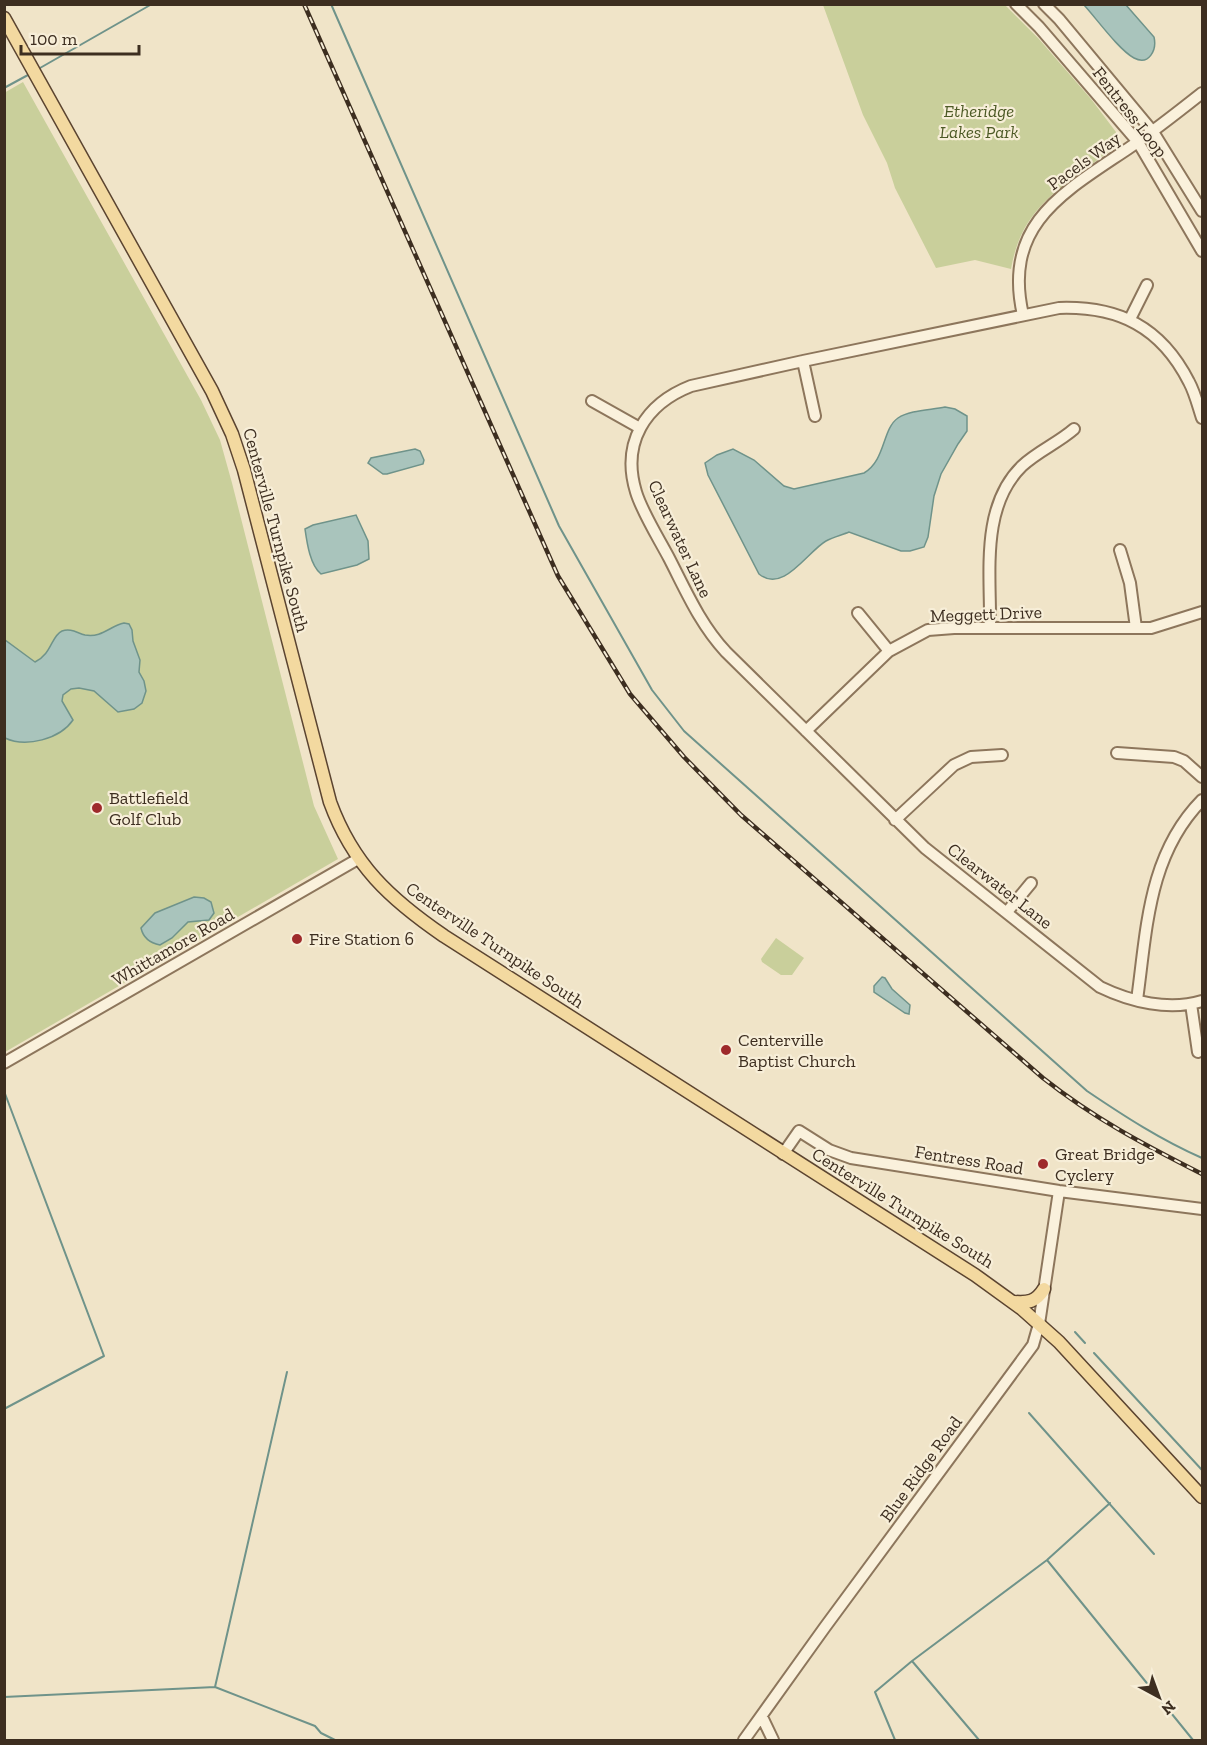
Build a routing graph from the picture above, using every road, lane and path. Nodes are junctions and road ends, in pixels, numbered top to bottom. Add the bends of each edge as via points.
1 (1016, 4) edge
2 (1044, 4) edge
3 (4, 18) edge
4 (1203, 93) edge
5 (1153, 132) junction
6 (1138, 142) junction
7 (1203, 212) edge
8 (1203, 251) edge
9 (1147, 285) dead end
10 (1023, 315) junction
11 (1130, 319) junction
12 (803, 361) junction
13 (592, 401) dead end
14 (815, 416) dead end
15 (1203, 418) edge
16 (640, 428) junction
17 (1074, 429) dead end
18 (1120, 550) dead end
19 (1203, 612) edge
20 (858, 613) dead end
21 (990, 627) junction
22 (1136, 628) junction
23 (889, 651) junction
24 (806, 731) junction
25 (1117, 753) dead end
26 (1002, 755) dead end
27 (1203, 777) edge
28 (1203, 800) edge
29 (895, 820) junction
30 (358, 860) junction
31 (1031, 883) dead end
32 (1007, 912) junction
33 (1137, 1000) junction
34 (1203, 1000) edge
35 (1191, 1004) junction
36 (1198, 1052) dead end
37 (4, 1063) edge
38 (783, 1154) junction
39 (1059, 1191) junction
40 (1203, 1209) edge
41 (1044, 1290) junction
42 (1014, 1302) junction
43 (1039, 1324) junction
44 (1203, 1497) edge
45 (762, 1717) junction
46 (744, 1740) edge
47 (773, 1740) edge

1 - 6 street, Fentress Loop
2 - 5 street, Fentress Loop
3 - 30 main road, Centerville Turnpike South via 212,391 232,434 255,509 321,774 336,818
4 - 5 street, Pacels Way
5 - 6 street, Pacels Way
5 - 7 street, Fentress Loop
6 - 8 street, Fentress Loop
6 - 10 street, Pacels Way via 1064,193 1036,223 1018,275
9 - 11 street
10 - 11 street, Clearwater Lane via 1077,308
10 - 12 street, Clearwater Lane
11 - 15 street, Clearwater Lane via 1149,332 1179,365
12 - 14 street
12 - 16 street, Clearwater Lane via 675,392 650,413
13 - 16 street
16 - 24 street, Clearwater Lane via 631,459 636,493 694,609 713,638
17 - 21 street via 1023,465 996,507 991,540
18 - 22 street via 1130,583
19 - 22 street, Meggett Drive via 1151,628
20 - 23 street
21 - 22 street, Meggett Drive
21 - 23 street, Meggett Drive via 928,630
23 - 24 street, Meggett Drive
24 - 29 street, Clearwater Lane
25 - 27 street via 1174,757
26 - 29 street via 971,757 954,765
28 - 33 street via 1173,837 1157,875
29 - 32 street, Clearwater Lane
30 - 37 street, Whittamore Road
30 - 38 main road, Centerville Turnpike South via 382,888 429,926
31 - 32 street
32 - 33 street, Clearwater Lane via 1100,987
33 - 35 street, Clearwater Lane
34 - 35 street, Clearwater Lane
35 - 36 street
38 - 39 street, Fentress Road via 799,1131 829,1150 851,1158
38 - 42 main road, Centerville Turnpike South
39 - 40 street, Fentress Road
39 - 41 street, Blue Ridge Road
41 - 42 main road via 1031,1302
41 - 43 street, Blue Ridge Road
42 - 43 main road, Centerville Turnpike South
43 - 44 main road, Centerville Turnpike South
43 - 45 street, Blue Ridge Road via 1033,1345
45 - 46 street, Blue Ridge Road
45 - 47 street

